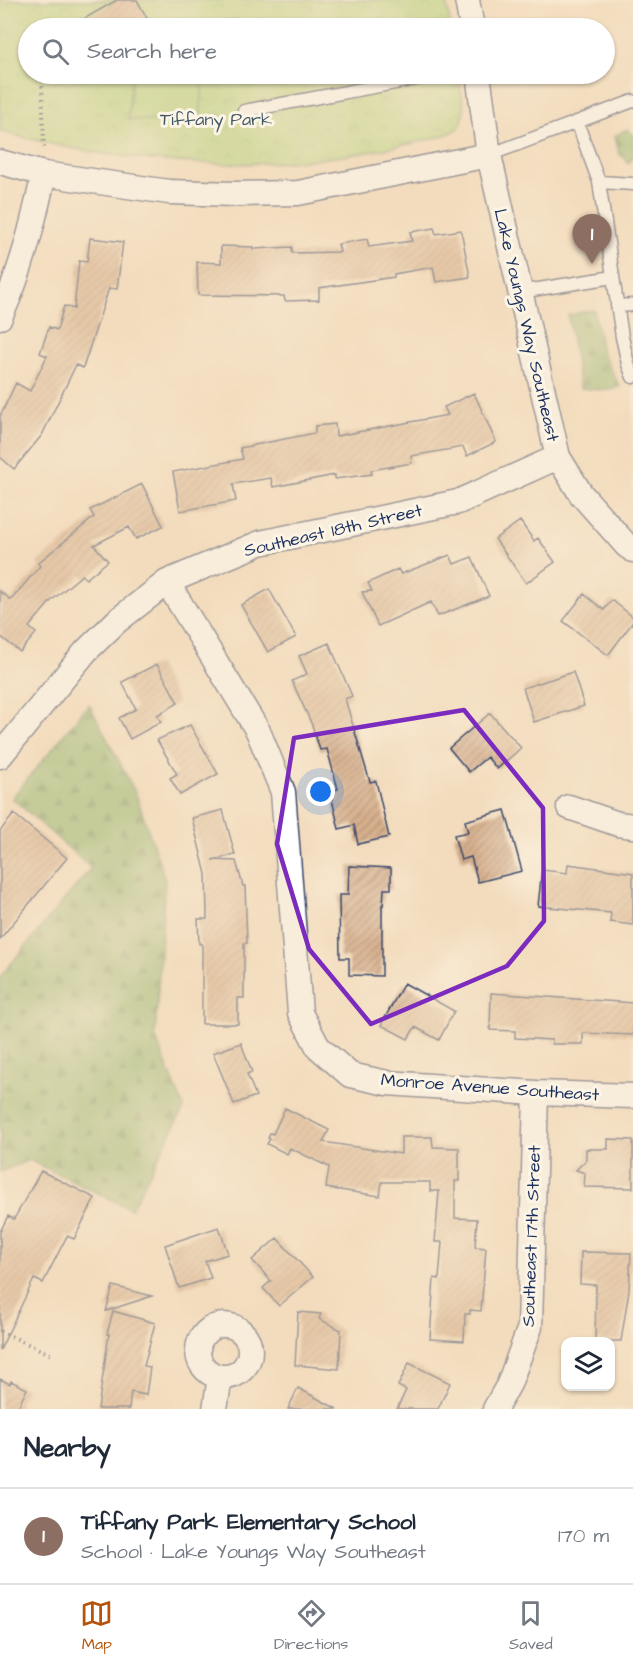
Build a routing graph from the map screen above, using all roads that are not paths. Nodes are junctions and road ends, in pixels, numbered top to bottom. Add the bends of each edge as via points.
1 (468, 0) edge
2 (471, 18) edge
3 (390, 84) edge
4 (479, 84) edge
5 (633, 101) edge
6 (244, 111) dead end
7 (577, 122) junction
8 (489, 155) junction
9 (0, 162) edge
10 (44, 174) junction
11 (599, 182) junction
12 (633, 184) edge
13 (613, 278) junction
14 (520, 292) junction
15 (633, 305) edge
16 (617, 306) junction
17 (0, 317) edge
18 (633, 377) edge
19 (558, 458) junction
20 (633, 550) edge
21 (167, 582) junction
22 (0, 756) edge
23 (569, 807) dead end
24 (633, 826) edge
25 (536, 1093) junction
26 (633, 1096) edge
27 (220, 1377) dead end
28 (215, 1409) edge
29 (495, 1409) edge

1 - 2 street
3 - 6 lane
4 - 8 street, Lake Youngs Way Southeast
5 - 7 lane
7 - 8 lane
7 - 11 lane
8 - 10 street via 298,193 169,192
8 - 14 street, Lake Youngs Way Southeast
9 - 10 street
10 - 17 street via 27,247
11 - 12 lane
11 - 13 lane
13 - 14 lane
13 - 16 lane
14 - 19 street, Lake Youngs Way Southeast
15 - 16 lane
16 - 18 lane
19 - 20 street, Lake Youngs Way Southeast via 581,494
19 - 21 street, Southeast 18th Street via 458,502 260,543
21 - 22 street, Southeast 18th Street via 86,651
21 - 25 street, Monroe Avenue Southeast via 258,731 283,792 300,1013 318,1047 350,1075 387,1083
23 - 24 street
25 - 26 street, Monroe Avenue Southeast
25 - 29 street, Southeast 17th Street via 530,1327 509,1384
27 - 28 street

